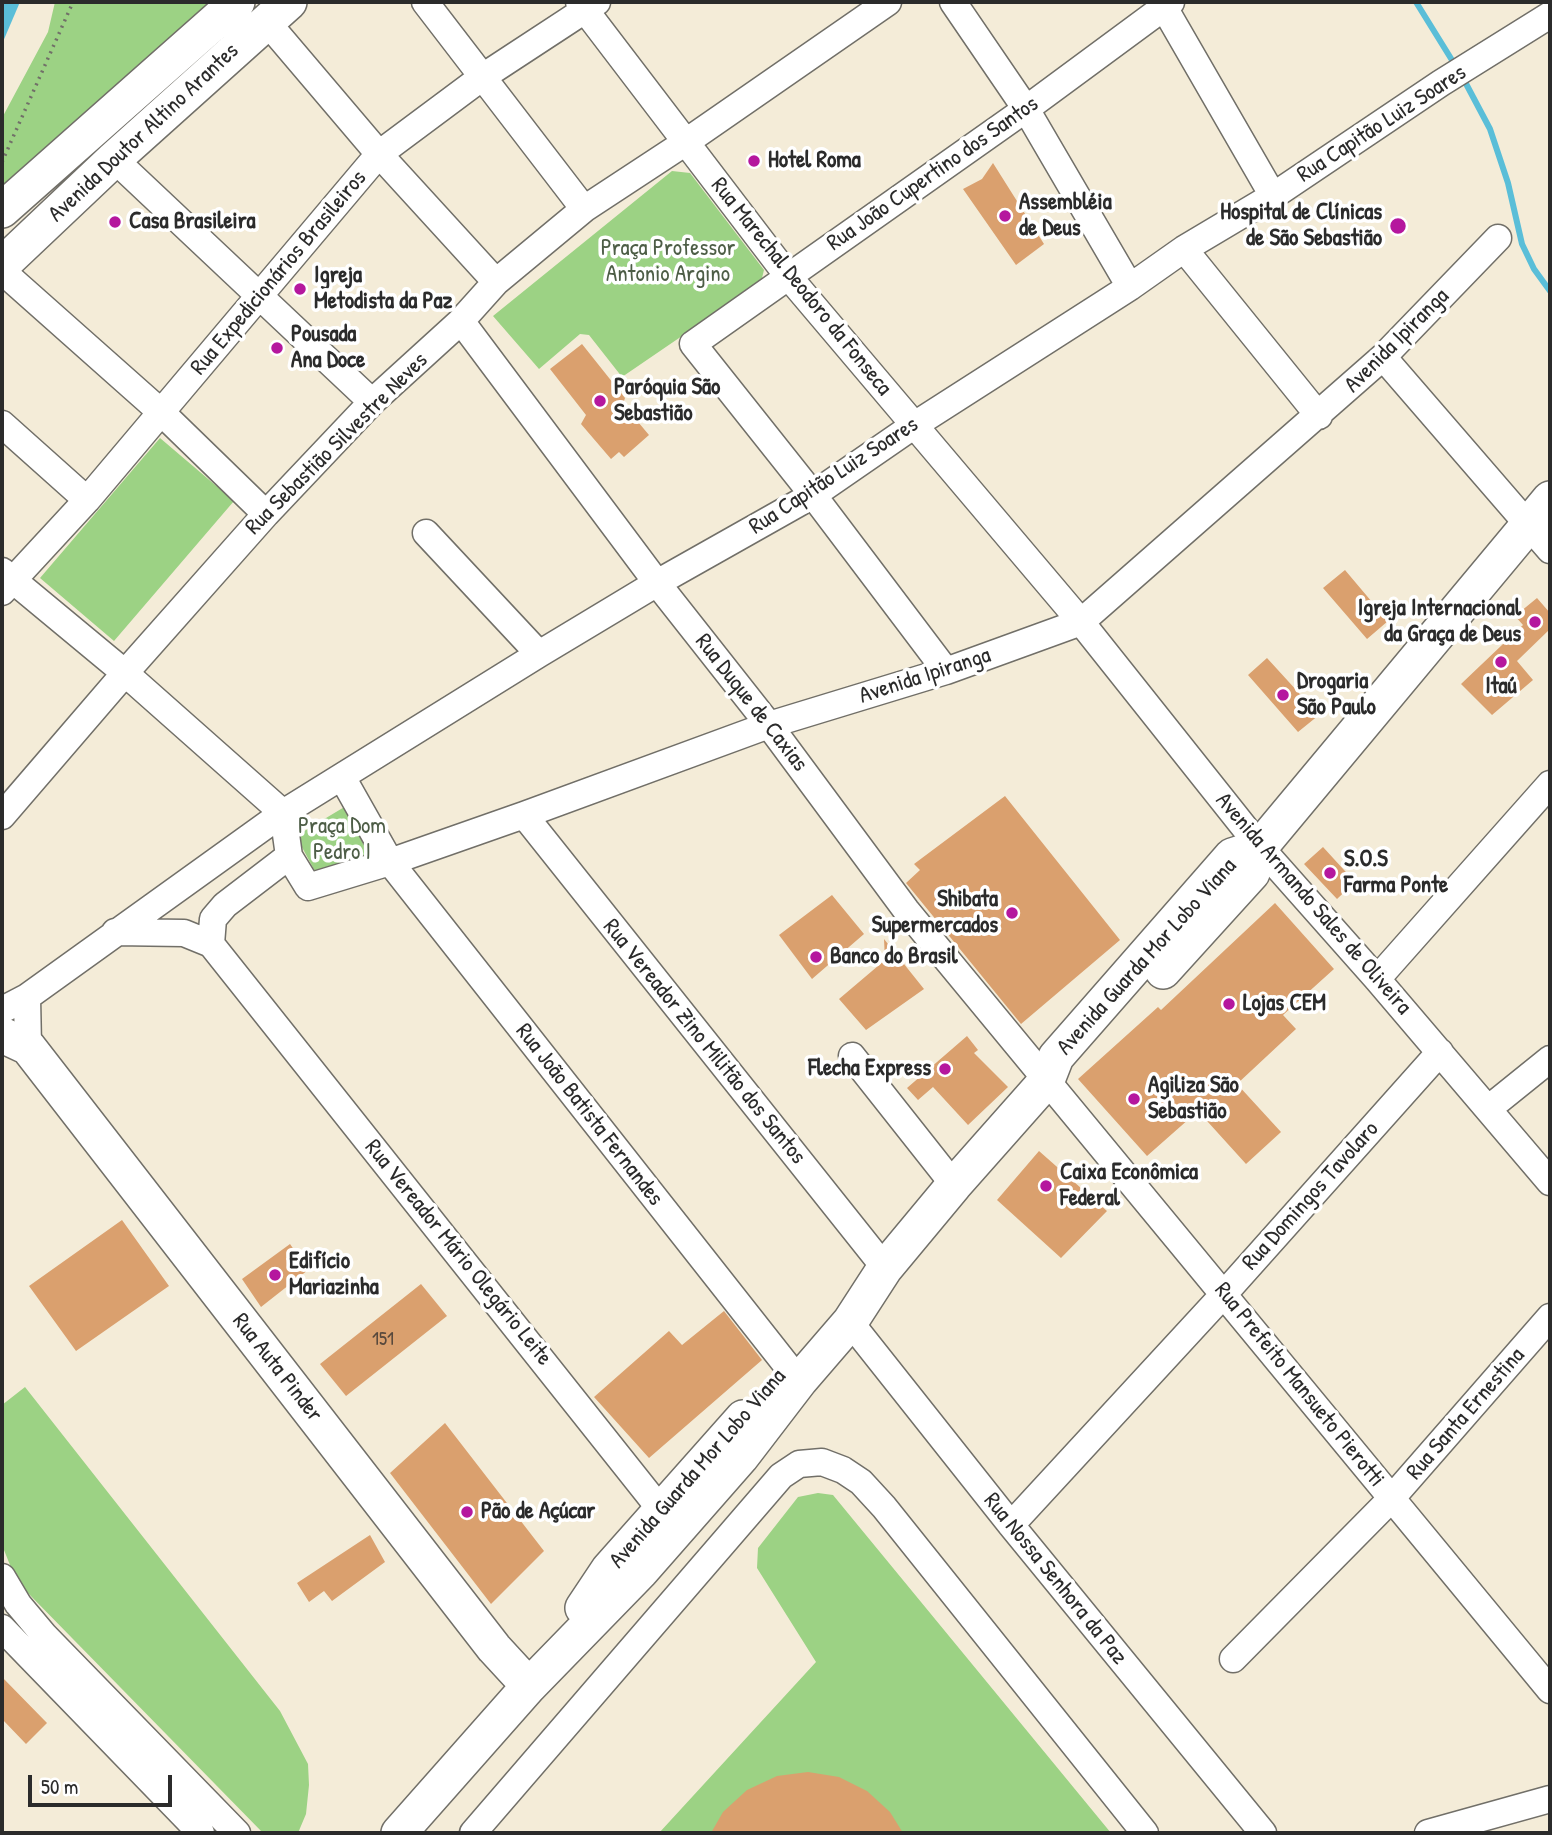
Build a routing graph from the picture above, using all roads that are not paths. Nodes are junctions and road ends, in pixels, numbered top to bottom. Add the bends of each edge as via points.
1 (237, 2) edge
2 (425, 2) edge
3 (888, 2) edge
4 (953, 2) edge
5 (1166, 3) edge
6 (587, 4) edge
7 (277, 12) edge
8 (1550, 15) edge
9 (481, 78) junction
10 (1026, 109) junction
11 (686, 142) junction
12 (379, 154) junction
13 (114, 159) junction
14 (1273, 195) junction
15 (584, 209) junction
16 (2, 210) edge
17 (1498, 238) dead end
18 (1184, 249) junction
19 (2, 265) edge
20 (2, 271) edge
21 (788, 276) junction
22 (496, 282) junction
23 (1130, 286) junction
24 (259, 296) junction
25 (461, 321) junction
26 (1383, 357) junction
27 (372, 402) junction
28 (162, 413) junction
29 (1319, 416) junction
30 (2, 424) edge
31 (913, 426) junction
32 (813, 495) junction
33 (1550, 499) edge
34 (87, 500) junction
35 (266, 514) junction
36 (1527, 525) junction
37 (425, 533) dead end
38 (1550, 550) edge
39 (5, 581) edge
40 (657, 583) junction
41 (1081, 622) junction
42 (539, 654) junction
43 (946, 671) junction
44 (125, 673) junction
45 (769, 725) junction
46 (342, 777) junction
47 (1550, 784) edge
48 (284, 813) junction
49 (524, 815) junction
50 (2, 816) edge
51 (1260, 847) junction
52 (289, 856) junction
53 (390, 862) junction
54 (115, 932) junction
55 (211, 944) junction
56 (1377, 979) junction
57 (27, 996) junction
58 (2, 1010) edge
59 (15, 1041) edge
60 (1440, 1052) junction
61 (852, 1056) dead end
62 (1550, 1059) edge
63 (1047, 1080) junction
64 (1488, 1109) junction
65 (1550, 1182) edge
66 (954, 1185) junction
67 (885, 1268) junction
68 (1224, 1294) junction
69 (1550, 1317) edge
70 (850, 1322) junction
71 (788, 1367) junction
72 (1391, 1499) junction
73 (661, 1510) junction
74 (1011, 1525) junction
75 (641, 1571) junction
76 (2, 1577) edge
77 (2, 1628) edge
78 (1233, 1659) dead end
79 (529, 1686) junction
80 (1550, 1690) edge
81 (1550, 1799) edge
82 (201, 1833) edge
83 (237, 1833) edge
84 (399, 1833) edge
85 (473, 1833) edge
86 (1145, 1833) edge
87 (1263, 1833) edge
88 (1428, 1833) edge

1 - 16 main road, Avenida Doutor Altino Arantes
2 - 9 street
3 - 11 street, Rua Sebastião Silvestre Neves
4 - 10 street
5 - 10 street, Rua João Cupertino dos Santos
5 - 14 street
6 - 9 street, Rua Expedicionários Brasileiros
6 - 11 street, Rua Marechal Deodoro da Fonseca
7 - 12 street
7 - 13 main road, Avenida Doutor Altino Arantes
8 - 14 street, Rua Capitão Luiz Soares
9 - 12 street, Rua Expedicionários Brasileiros
9 - 15 street
10 - 21 street, Rua João Cupertino dos Santos
10 - 23 street
11 - 15 street, Rua Sebastião Silvestre Neves
11 - 21 street, Rua Marechal Deodoro da Fonseca
12 - 22 street
12 - 24 street, Rua Expedicionários Brasileiros
13 - 19 main road, Avenida Doutor Altino Arantes
13 - 24 street
14 - 18 street, Rua Capitão Luiz Soares
15 - 22 street, Rua Sebastião Silvestre Neves
17 - 26 street, Avenida Ipiranga
18 - 23 street, Rua Capitão Luiz Soares
18 - 29 street
20 - 28 street
21 - 31 street, Rua Marechal Deodoro da Fonseca
21 - 32 street, Rua João Cupertino dos Santos via 693,344
22 - 25 street, Rua Sebastião Silvestre Neves
23 - 31 street, Rua Capitão Luiz Soares
24 - 27 street
24 - 28 street, Rua Expedicionários Brasileiros
25 - 27 street, Rua Sebastião Silvestre Neves
25 - 40 street, Rua Duque de Caxias
26 - 29 street, Avenida Ipiranga
26 - 36 street
27 - 35 street, Rua Sebastião Silvestre Neves
28 - 34 street, Rua Expedicionários Brasileiros
28 - 35 street
29 - 41 street, Avenida Ipiranga
30 - 34 street
31 - 32 street, Rua Capitão Luiz Soares
31 - 41 street, Rua Marechal Deodoro da Fonseca
32 - 40 street, Rua Capitão Luiz Soares
32 - 43 street
33 - 36 main road, Avenida Guarda Mor Lobo Viana
34 - 39 street, Rua Expedicionários Brasileiros
35 - 44 street, Rua Sebastião Silvestre Neves
36 - 38 street
36 - 51 main road, Avenida Guarda Mor Lobo Viana
37 - 42 street
39 - 44 street
40 - 42 street, Rua Capitão Luiz Soares
40 - 45 street, Rua Duque de Caxias
41 - 43 street, Avenida Ipiranga
41 - 51 street, Avenida Armando Sales de Oliveira
42 - 46 street, Rua Capitão Luiz Soares
43 - 45 street, Avenida Ipiranga
44 - 48 street
44 - 50 street, Rua Sebastião Silvestre Neves
45 - 49 street, Avenida Ipiranga
45 - 63 street, Rua Duque de Caxias via 906,910
46 - 48 street, Rua Capitão Luiz Soares
46 - 53 street, Rua João Batista Fernandes
47 - 56 street
48 - 52 street, Avenida Ipiranga
48 - 54 street, Rua Capitão Luiz Soares
49 - 53 street, Avenida Ipiranga
49 - 67 street, Rua Vereador Zino Militão dos Santos
51 - 56 street, Avenida Armando Sales de Oliveira
51 - 63 main road, Avenida Guarda Mor Lobo Viana via 1252,873 1071,1072
52 - 53 street, Avenida Ipiranga via 308,887
52 - 55 street via 225,905 214,919
53 - 71 street, Rua João Batista Fernandes
54 - 55 street via 184,933
54 - 57 street, Rua Capitão Luiz Soares
55 - 73 street, Rua Vereador Mário Olegário Leite
56 - 60 street, Avenida Armando Sales de Oliveira
57 - 58 street, Rua Capitão Luiz Soares
57 - 59 street
59 - 79 main road, Rua Auta Pinder via 494,1648
60 - 64 street, Avenida Armando Sales de Oliveira
60 - 68 street, Rua Domingos Tavolaro
61 - 66 street
62 - 64 street
63 - 66 main road, Avenida Guarda Mor Lobo Viana
63 - 68 street, Rua Prefeito Mansueto Pierotti
64 - 65 street, Avenida Armando Sales de Oliveira
66 - 67 main road, Avenida Guarda Mor Lobo Viana
67 - 70 main road, Avenida Guarda Mor Lobo Viana
67 - 71 main road, Avenida Guarda Mor Lobo Viana via 838,1308
68 - 72 street, Rua Prefeito Mansueto Pierotti
68 - 74 street, Rua Domingos Tavolaro
69 - 72 street, Rua Santa Ernestina
70 - 74 street, Rua Nossa Senhora da Paz
70 - 75 main road, Avenida Guarda Mor Lobo Viana
71 - 73 main road, Avenida Guarda Mor Lobo Viana
72 - 78 street, Rua Santa Ernestina
72 - 80 street, Rua Prefeito Mansueto Pierotti
73 - 75 street via 663,1534
73 - 79 main road, Avenida Guarda Mor Lobo Viana via 609,1569
74 - 87 street, Rua Nossa Senhora da Paz
75 - 79 main road, Avenida Guarda Mor Lobo Viana
76 - 83 street via 44,1636
77 - 82 street
79 - 84 main road, Avenida Guarda Mor Lobo Viana
81 - 88 street
85 - 86 street via 781,1476 799,1464 822,1462 861,1482 884,1507

